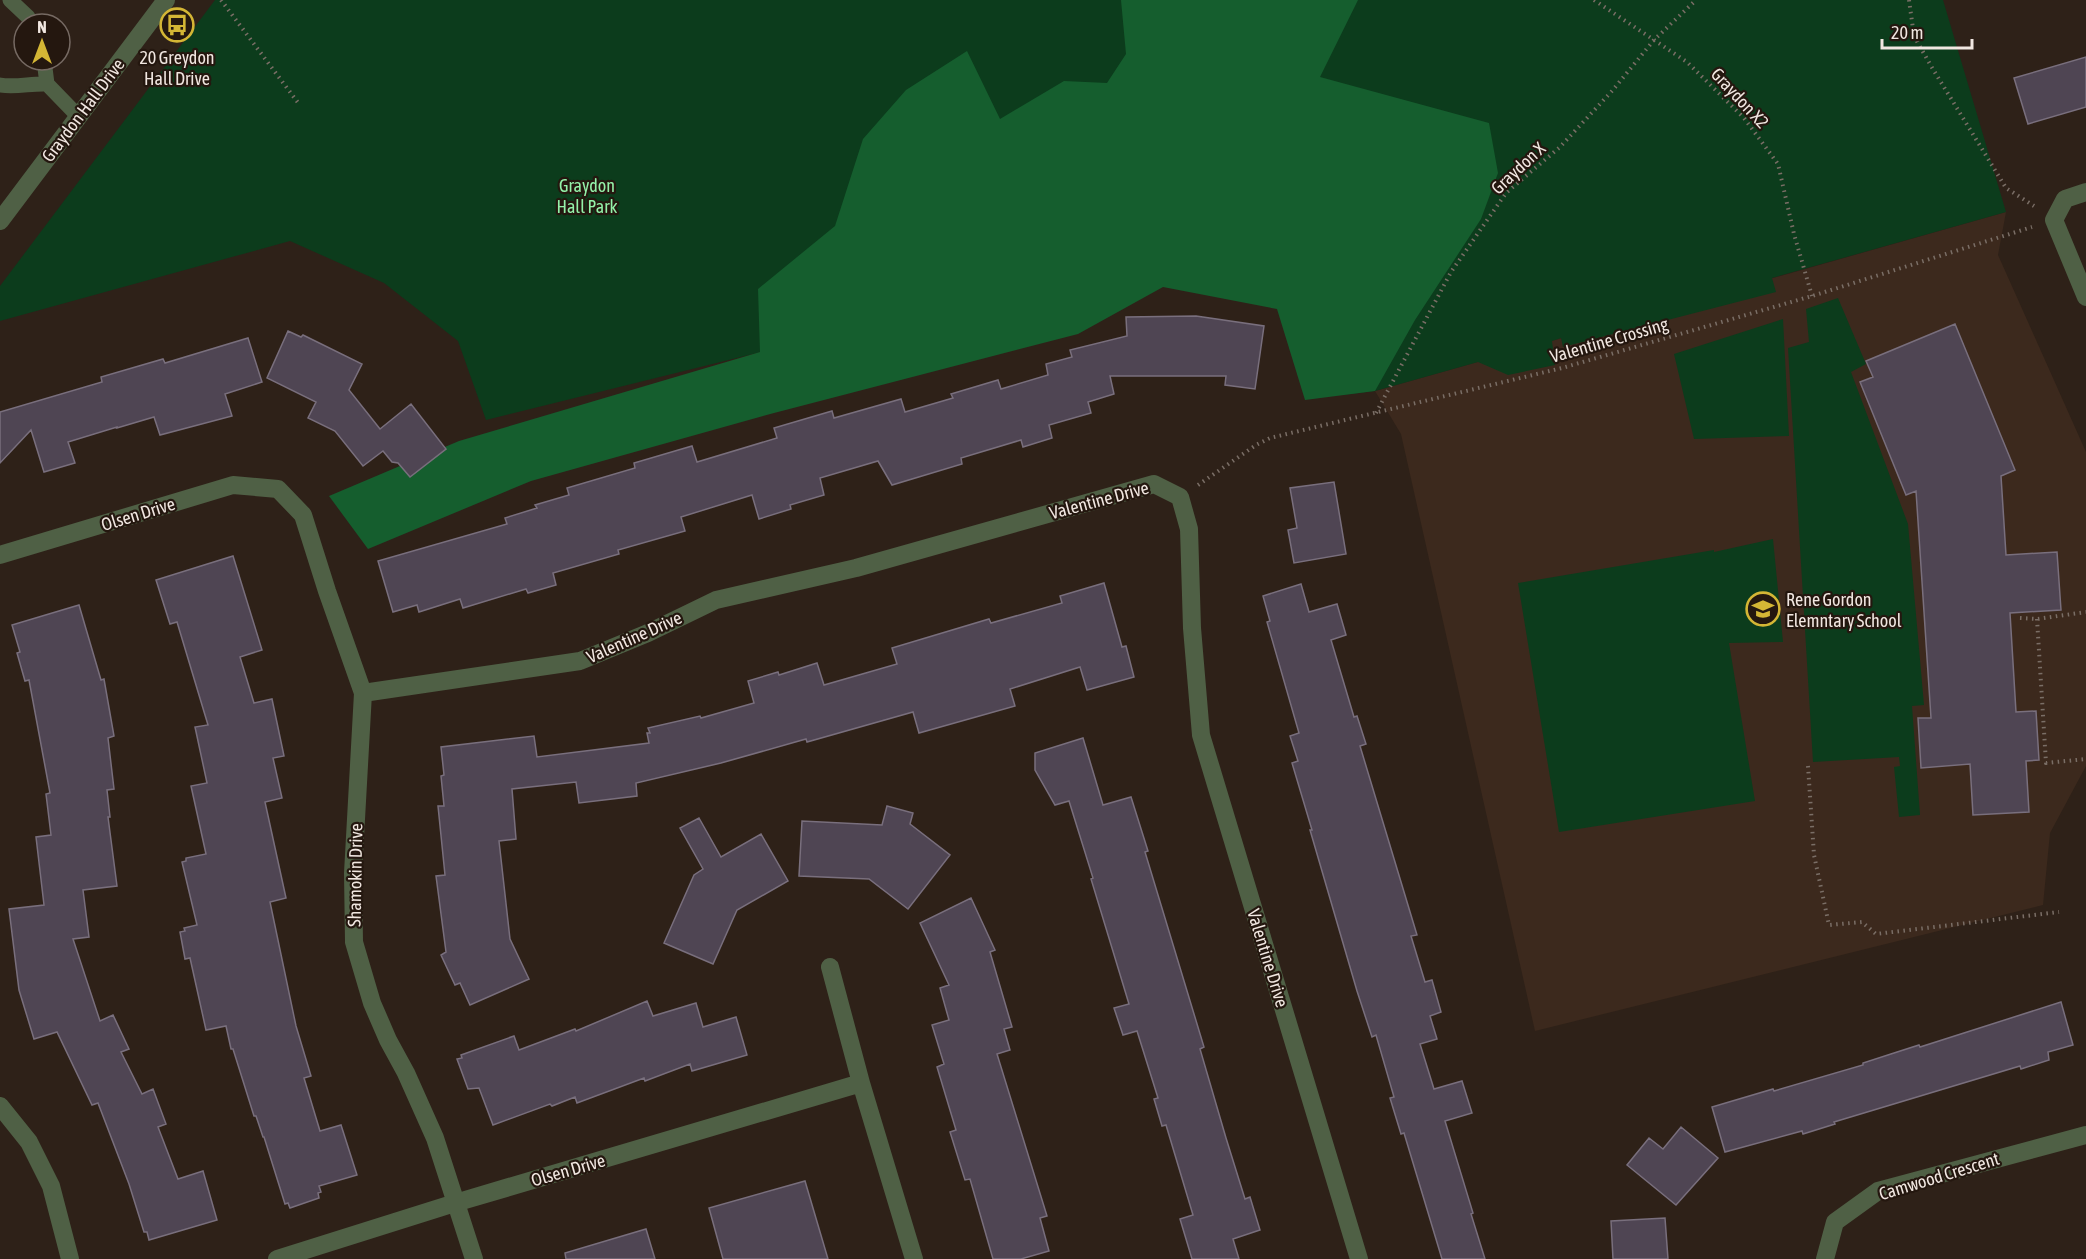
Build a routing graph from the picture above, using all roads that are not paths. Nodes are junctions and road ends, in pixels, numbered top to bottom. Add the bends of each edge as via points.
1 (10, 0) edge
2 (166, 0) edge
3 (23, 12) edge
4 (46, 72) edge
5 (47, 84) junction
6 (0, 85) edge
7 (78, 116) junction
8 (2086, 192) edge
9 (0, 221) edge
10 (2086, 297) edge
11 (278, 489) joint
12 (0, 555) edge
13 (363, 693) junction
14 (830, 967) dead end
15 (861, 1083) junction
16 (0, 1106) edge
17 (2086, 1134) edge
18 (455, 1203) junction
19 (70, 1259) edge
20 (277, 1259) edge
21 (474, 1259) edge
22 (914, 1259) edge
23 (1359, 1259) edge
24 (1825, 1259) edge

1 - 3 lane
2 - 7 street, Graydon Hall Drive
4 - 5 lane
5 - 6 lane
5 - 7 lane
7 - 9 street, Graydon Hall Drive
8 - 10 street via 2065,200 2054,220
11 - 12 street, Olsen Drive via 233,485
11 - 13 street, Shamokin Drive via 303,515
13 - 18 street, Shamokin Drive via 353,873 354,942 372,1003 435,1138
13 - 23 street, Valentine Drive via 580,661 716,600 856,568 1154,484 1180,497 1189,529 1201,735
14 - 15 street
15 - 18 street, Olsen Drive
15 - 22 street
16 - 19 street via 29,1142 51,1186
17 - 24 street, Camwood Crescent via 1878,1191 1835,1222
18 - 20 street, Olsen Drive
18 - 21 street, Shamokin Drive

